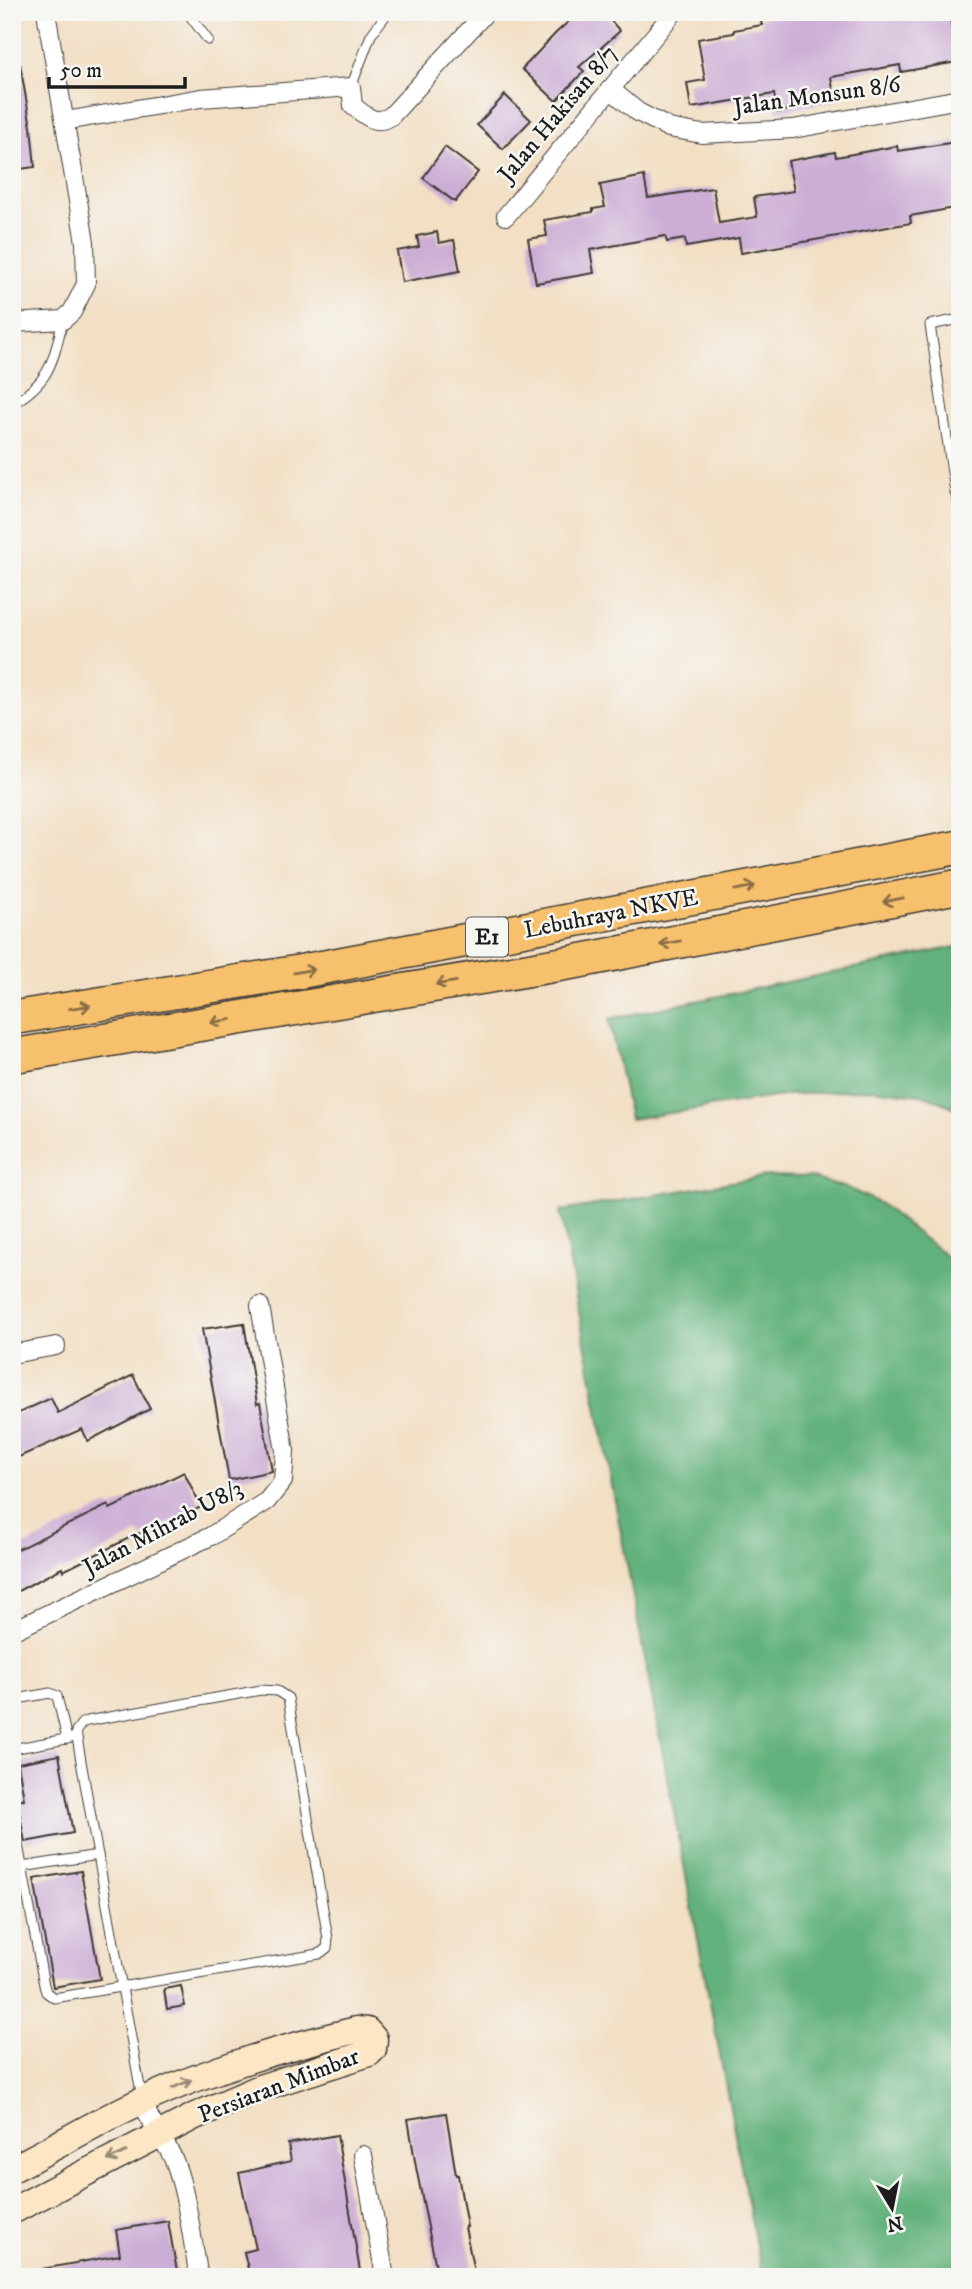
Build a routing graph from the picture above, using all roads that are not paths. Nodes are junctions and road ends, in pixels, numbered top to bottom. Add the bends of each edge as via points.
1 (46, 12) edge
2 (187, 12) edge
3 (388, 12) edge
4 (486, 12) edge
5 (674, 12) edge
6 (208, 40) dead end
7 (351, 87) junction
8 (610, 89) junction
9 (960, 99) edge
10 (65, 121) junction
11 (506, 216) dead end
12 (960, 319) edge
13 (63, 320) junction
14 (12, 323) edge
15 (12, 404) edge
16 (960, 508) edge
17 (960, 847) edge
18 (960, 887) edge
19 (12, 1018) edge
20 (12, 1056) edge
21 (260, 1306) dead end
22 (56, 1346) dead end
23 (12, 1354) edge
24 (12, 1631) edge
25 (12, 1700) edge
26 (71, 1738) junction
27 (12, 1749) edge
28 (12, 1812) edge
29 (98, 1855) junction
30 (22, 1867) junction
31 (122, 1988) junction
32 (143, 2100) junction
33 (161, 2135) junction
34 (363, 2155) dead end
35 (12, 2169) edge
36 (12, 2211) edge
37 (199, 2277) edge
38 (385, 2277) edge

1 - 10 street
2 - 6 lane
3 - 7 lane via 371,35
4 - 7 street via 384,120 368,118 353,106
5 - 8 street, Jalan Hakisan 8/7
7 - 10 street via 201,98
8 - 9 street, Jalan Monsun 8/6 via 638,113 669,128 702,134 793,129
8 - 11 street, Jalan Hakisan 8/7
10 - 13 street via 85,242 86,284
12 - 16 lane via 930,324
13 - 14 street
13 - 15 lane via 48,373
19 -> 17 highway, Lebuhraya NKVE / E1 via 298,972
18 -> 20 highway, Lebuhraya NKVE / E1 via 574,962
21 - 24 street, Jalan Mihrab U8/3 via 285,1451 283,1481 267,1501 211,1536
22 - 23 street
25 - 26 lane via 50,1693 57,1696
26 - 27 lane
26 - 29 lane
26 - 31 lane via 87,1721 261,1690 283,1694 290,1704 327,1948 319,1954
28 - 30 lane
29 - 30 lane
29 - 31 lane
30 - 31 lane via 46,1992 60,1999
31 - 32 lane
32 - 33 street
32 -> 33 street, Persiaran Mimbar via 278,2049 362,2030 374,2039 369,2053 260,2088
32 - 35 street, Persiaran Mimbar
33 -> 36 street, Persiaran Mimbar
33 - 37 street via 179,2176
34 - 38 street

